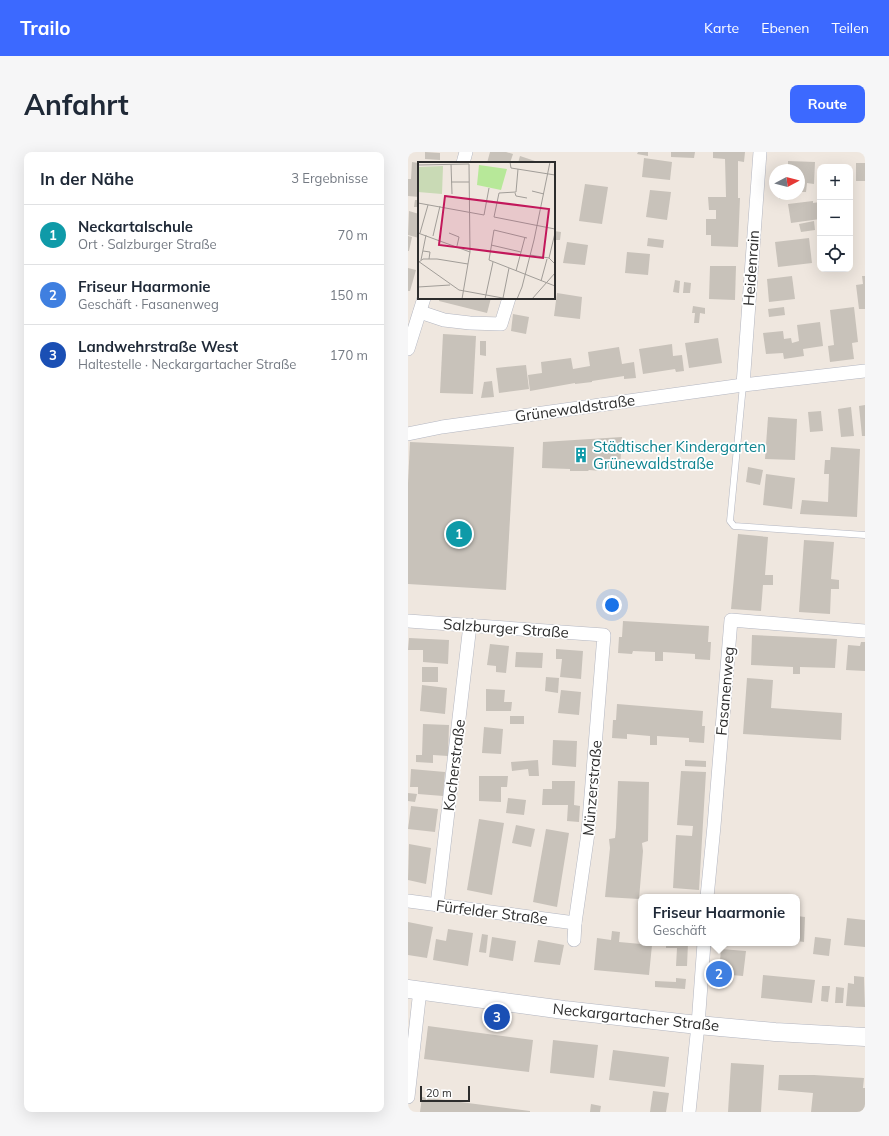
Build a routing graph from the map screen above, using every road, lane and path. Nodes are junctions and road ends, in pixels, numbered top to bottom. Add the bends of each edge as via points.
1 (466, 152) edge
2 (760, 152) edge
3 (463, 162) edge
4 (424, 299) edge
5 (509, 299) edge
6 (420, 312) junction
7 (408, 349) edge
8 (865, 371) edge
9 (743, 385) junction
10 (408, 434) edge
11 (865, 535) edge
12 (408, 621) edge
13 (470, 625) junction
14 (865, 631) edge
15 (604, 635) joint
16 (707, 894) edge
17 (408, 901) edge
18 (437, 905) junction
19 (575, 923) junction
20 (574, 940) dead end
21 (704, 946) edge
22 (414, 990) edge
23 (698, 1025) junction
24 (865, 1037) edge
25 (408, 1093) edge
26 (689, 1112) edge

1 - 3 street
2 - 9 street, Heidenrain
4 - 6 street
5 - 6 street via 501,324 444,320
6 - 7 street
8 - 9 street, Grünewaldstraße
9 - 10 street, Grünewaldstraße via 442,427
9 - 11 lane via 730,521 734,526
12 - 13 street, Salzburger Straße
13 - 15 street, Salzburger Straße
13 - 18 street, Kocherstraße
14 - 16 street, Fasanenweg via 731,620
15 - 19 street, Münzerstraße via 588,833
17 - 18 street, Fürfelder Straße
18 - 19 street, Fürfelder Straße
19 - 20 street, Münzerstraße
21 - 23 street
22 - 23 main road, Neckargartacher Straße
22 - 25 street
23 - 24 main road, Neckargartacher Straße
23 - 26 street

